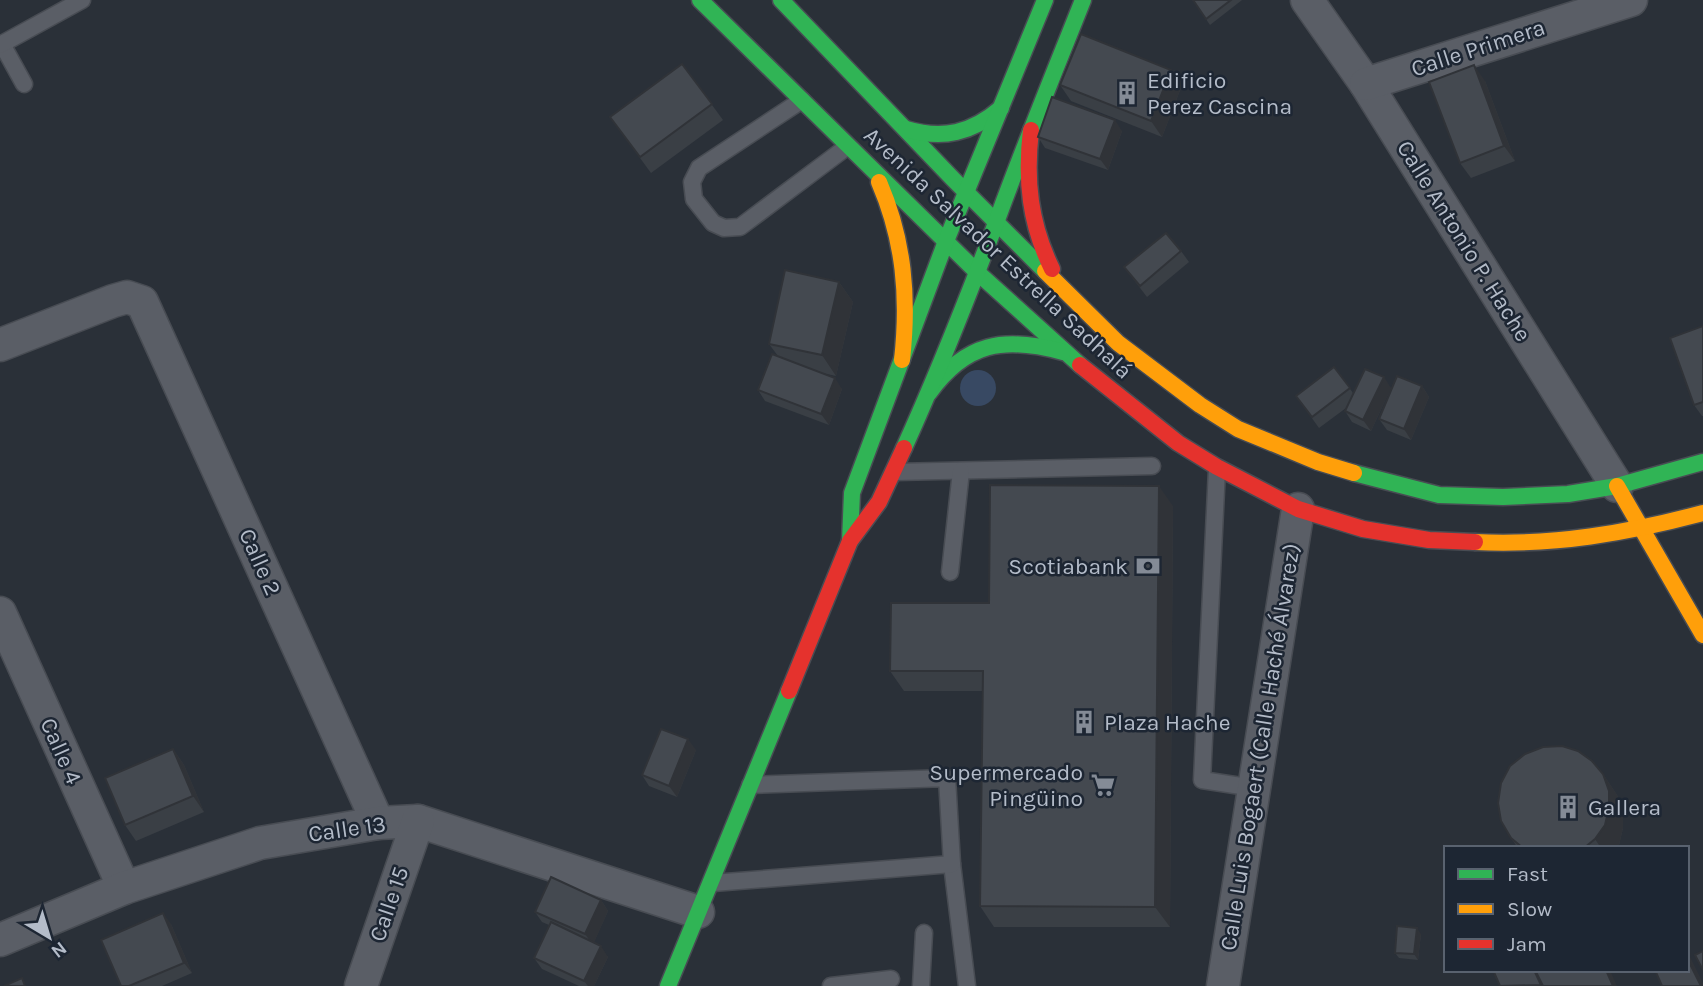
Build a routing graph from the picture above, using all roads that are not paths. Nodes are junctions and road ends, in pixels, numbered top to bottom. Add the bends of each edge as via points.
1 (82, 0) edge
2 (701, 0) edge
3 (781, 0) edge
4 (1045, 0) edge
5 (1083, 0) edge
6 (1307, 0) edge
7 (1631, 0) edge
8 (1, 44) edge
9 (1366, 84) junction
10 (24, 85) dead end
11 (802, 100) junction
12 (1001, 108) junction
13 (906, 129) junction
14 (1031, 130) junction
15 (848, 146) junction
16 (873, 170) junction
17 (967, 193) junction
18 (996, 221) junction
19 (946, 241) junction
20 (978, 273) junction
21 (1074, 300) junction
22 (0, 345) edge
23 (1063, 352) junction
24 (902, 360) junction
25 (929, 393) junction
26 (1703, 462) edge
27 (1152, 466) dead end
28 (1217, 467) junction
29 (961, 471) junction
30 (893, 472) junction
31 (1617, 486) junction
32 (1298, 509) junction
33 (1703, 513) edge
34 (1642, 529) junction
35 (850, 541) junction
36 (950, 572) dead end
37 (0, 613) edge
38 (1703, 635) edge
39 (750, 785) junction
40 (1254, 788) junction
41 (418, 821) junction
42 (378, 823) junction
43 (952, 864) junction
44 (710, 883) junction
45 (124, 888) junction
46 (698, 912) junction
47 (924, 933) dead end
48 (0, 940) edge
49 (891, 979) dead end
50 (361, 986) edge
51 (668, 986) edge
52 (831, 986) edge
53 (921, 986) edge
54 (967, 986) edge
55 (1223, 986) edge

1 - 8 lane
2 - 11 main road, Avenida Salvador Estrella Sadhalá
3 - 13 main road, Avenida Salvador Estrella Sadhalá
4 - 12 main road
5 - 14 main road
6 - 9 street, Calle Antonio P. Hache
7 - 9 street, Calle Primera
8 - 10 lane
9 - 31 street, Calle Antonio P. Hache
11 - 15 main road, Avenida Salvador Estrella Sadhalá
11 - 15 lane via 699,168 692,182 694,199 713,223 740,227
12 - 13 main road via 981,125 957,134 931,136
12 - 17 main road
13 - 17 main road, Avenida Salvador Estrella Sadhalá
14 - 18 main road
14 - 21 main road via 1026,170 1030,211 1051,267
15 - 16 main road, Avenida Salvador Estrella Sadhalá
16 - 19 main road, Avenida Salvador Estrella Sadhalá
16 - 24 main road via 893,215 904,263 907,312
17 - 18 main road, Avenida Salvador Estrella Sadhalá
17 - 19 main road
18 - 20 main road
18 - 21 main road, Avenida Salvador Estrella Sadhalá
19 - 20 main road, Avenida Salvador Estrella Sadhalá
19 - 24 main road
20 - 23 main road, Avenida Salvador Estrella Sadhalá
20 - 25 main road
21 - 31 main road, Avenida Salvador Estrella Sadhalá via 1118,343 1200,405 1238,429 1318,462 1439,495 1555,495
22 - 42 street, Calle 2 via 113,301 127,297 142,302
23 - 25 main road via 1012,342 979,349 950,366
23 - 28 main road, Avenida Salvador Estrella Sadhalá via 1178,443
24 - 35 main road via 852,493
25 - 30 main road
26 - 31 main road, Avenida Salvador Estrella Sadhalá
27 - 29 lane
28 - 32 main road, Avenida Salvador Estrella Sadhalá
28 - 40 lane via 1202,780
29 - 30 lane
29 - 36 lane
30 - 35 main road via 879,502
31 - 34 main road
32 - 34 main road, Avenida Salvador Estrella Sadhalá via 1363,529 1429,540 1508,544
32 - 40 street, Calle Luis Bogaert (Calle Haché Álvarez)
33 - 34 main road, Avenida Salvador Estrella Sadhalá
34 - 38 main road
35 - 39 main road
37 - 45 street, Calle 4
39 - 43 lane via 947,778
39 - 44 main road
40 - 55 street, Calle Luis Bogaert (Calle Haché Álvarez)
41 - 42 street, Calle 13
41 - 46 street, Calle 13
41 - 50 street, Calle 15
42 - 45 street, Calle 13 via 260,843
43 - 44 lane
43 - 54 lane
44 - 46 main road
45 - 48 street, Calle 13
46 - 51 main road
47 - 53 lane
49 - 52 lane

